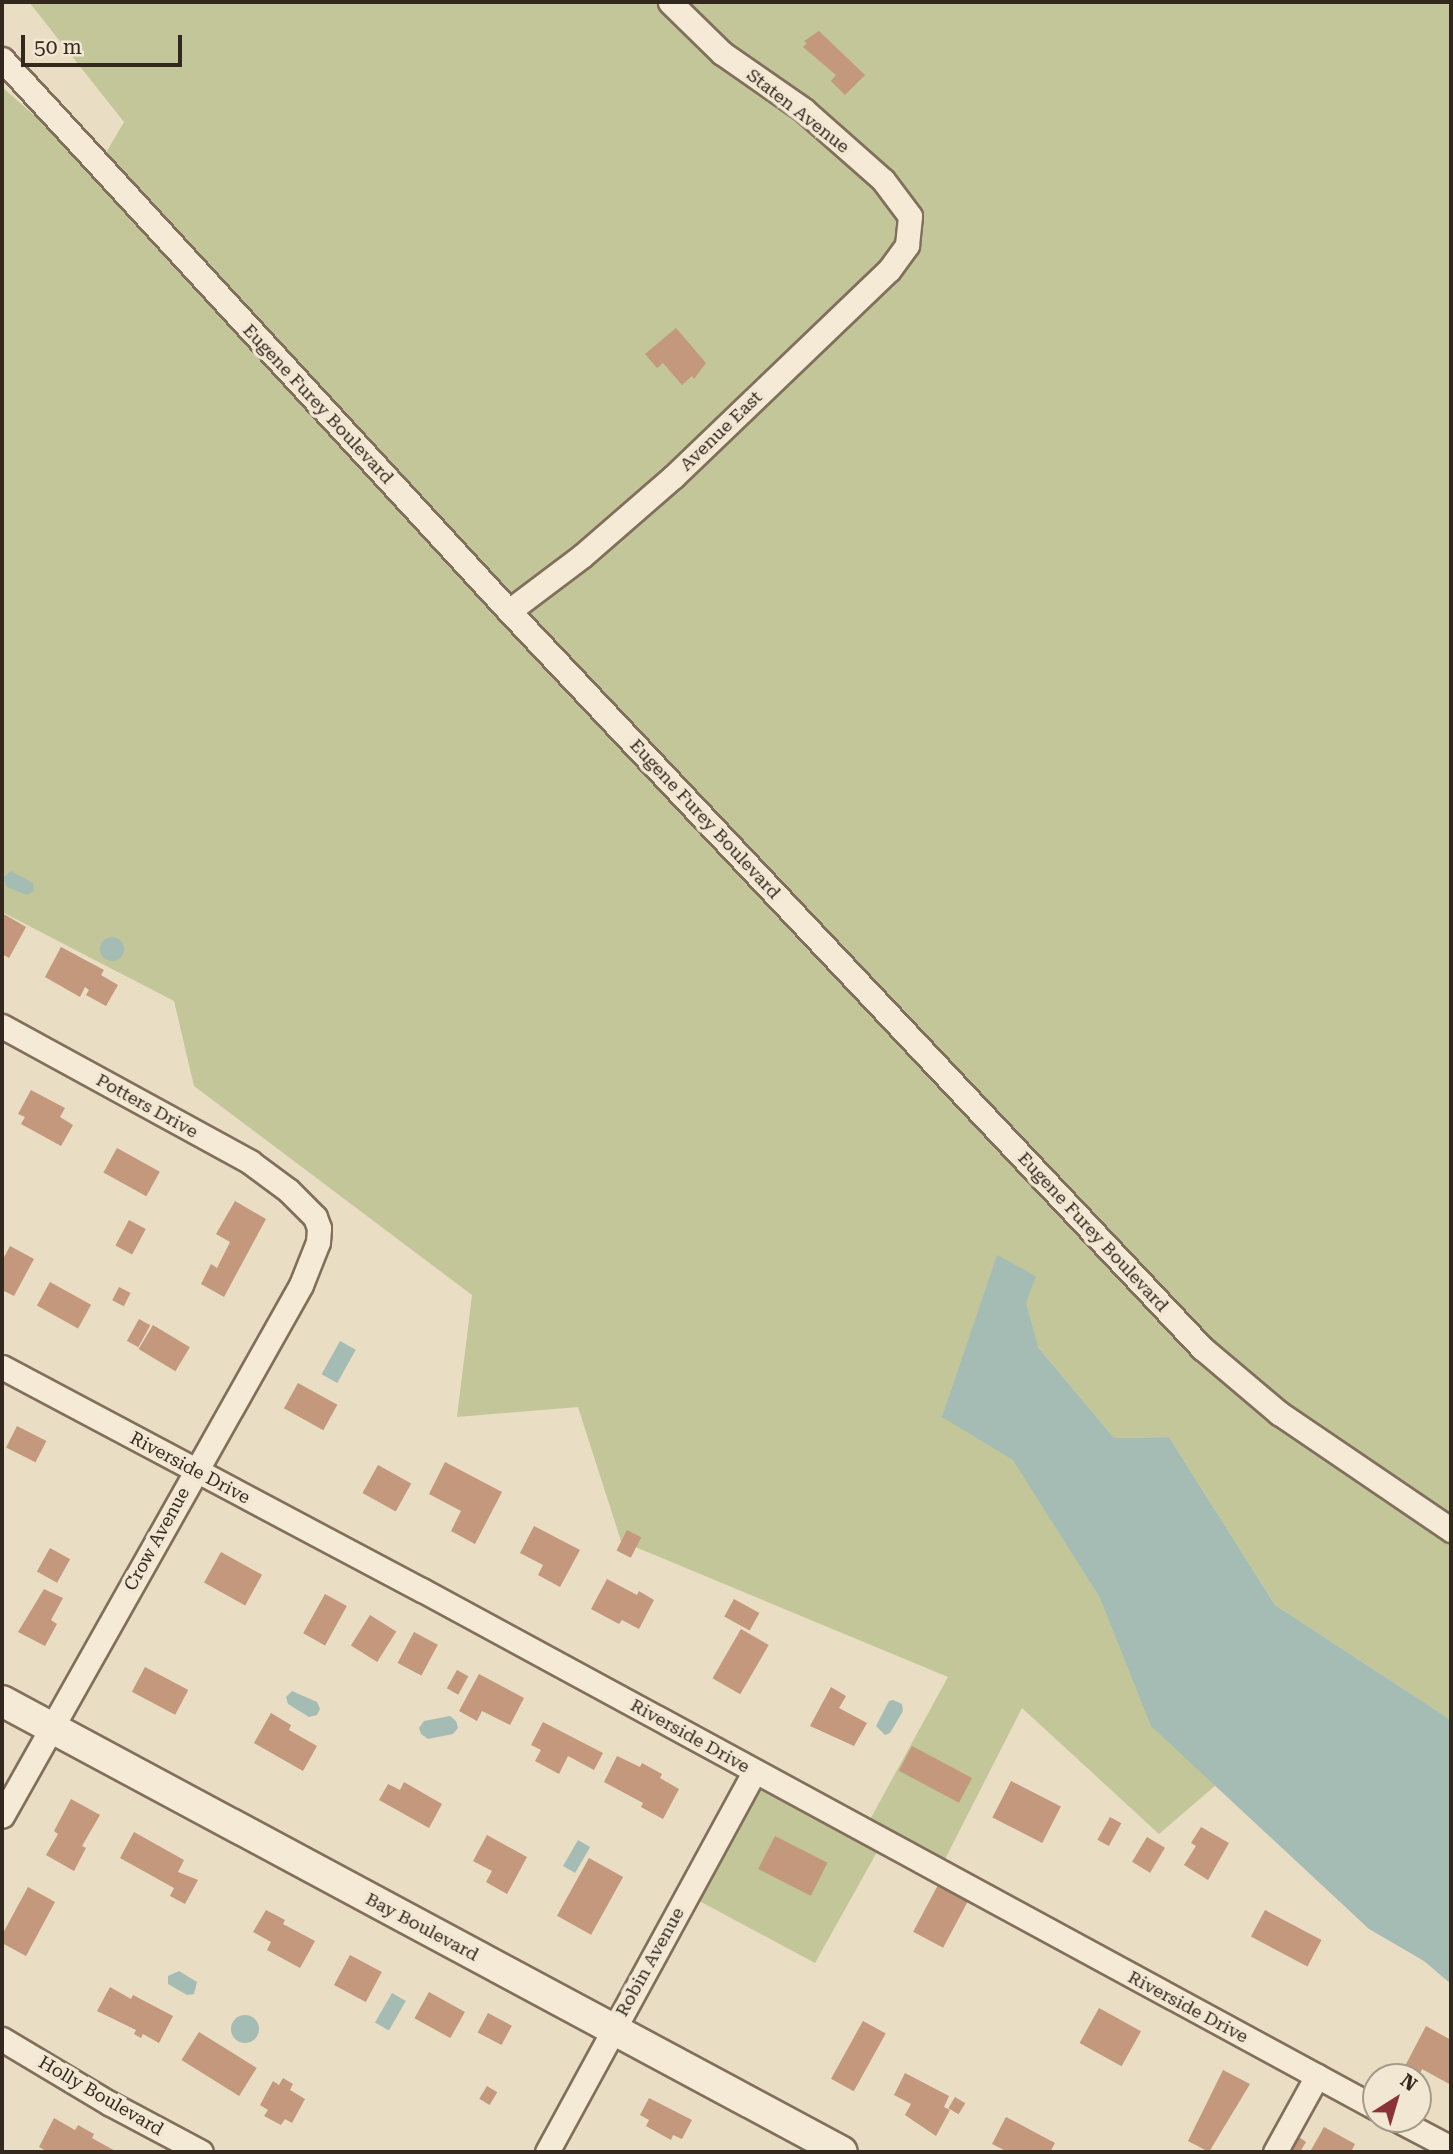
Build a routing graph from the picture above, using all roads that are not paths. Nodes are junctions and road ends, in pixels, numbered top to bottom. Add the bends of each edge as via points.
1 (670, 2) edge
2 (2, 59) edge
3 (910, 231) joint
4 (509, 611) junction
5 (2, 1026) edge
6 (288, 1190) joint
7 (2, 1367) edge
8 (196, 1471) junction
9 (1451, 1530) edge
10 (2, 1701) edge
11 (51, 1728) junction
12 (754, 1772) junction
13 (2, 1816) edge
14 (614, 2030) junction
15 (2, 2039) edge
16 (1317, 2076) junction
17 (1362, 2100) edge
18 (1423, 2133) edge
19 (1451, 2148) edge
20 (201, 2152) edge
21 (547, 2152) edge
22 (842, 2152) edge
23 (1275, 2152) edge

1 - 3 street, Staten Avenue via 722,53 804,110 883,180 909,216
2 - 4 street, Eugene Furey Boulevard
3 - 4 street, Avenue East via 907,245 889,270 683,468 582,556
4 - 9 street, Eugene Furey Boulevard via 1202,1348 1279,1413
5 - 6 street, Potters Drive via 250,1162
6 - 8 street, Crow Avenue via 315,1217 318,1242 300,1285
7 - 8 street, Riverside Drive
8 - 11 street, Crow Avenue
8 - 12 street, Riverside Drive
10 - 11 street, Bay Boulevard
11 - 13 street, Crow Avenue
11 - 14 street, Bay Boulevard
12 - 14 street, Robin Avenue
12 - 16 street, Riverside Drive
14 - 21 street, Robin Avenue
14 - 22 street, Bay Boulevard
15 - 20 street, Holly Boulevard
16 - 17 street, Riverside Drive
16 - 23 street
18 - 19 street

